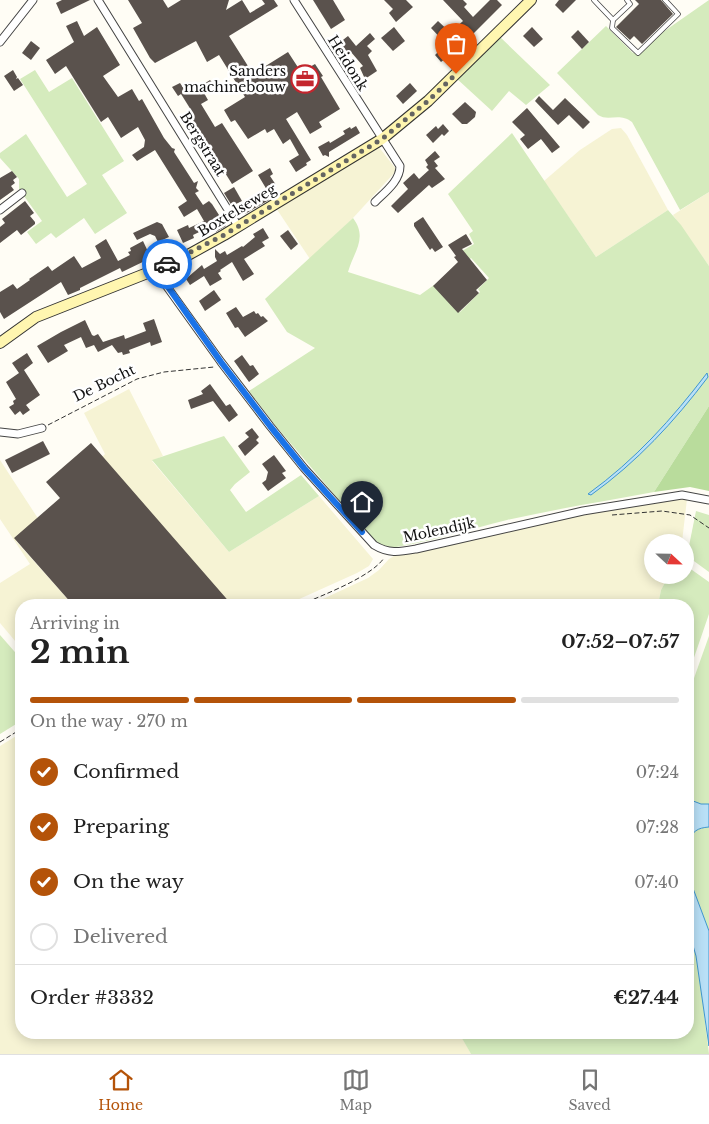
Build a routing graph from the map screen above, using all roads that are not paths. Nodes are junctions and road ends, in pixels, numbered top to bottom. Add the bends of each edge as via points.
1 (32, 0) edge
2 (98, 0) edge
3 (294, 0) edge
4 (594, 0) edge
5 (627, 0) edge
6 (665, 0) edge
7 (525, 2) edge
8 (614, 20) junction
9 (0, 42) edge
10 (382, 139) junction
11 (22, 193) dead end
12 (375, 202) dead end
13 (0, 210) edge
14 (238, 226) junction
15 (156, 270) junction
16 (0, 343) edge
17 (42, 428) road end
18 (0, 432) edge
19 (709, 500) edge

1 - 9 street
2 - 14 street, Bergstraat
3 - 10 street, Heidonk
4 - 8 lane
5 - 8 lane via 630,4
6 - 8 lane via 678,14 638,53 612,28
7 - 10 street, Boxtelseweg via 428,101
10 - 12 street, Heidonk via 400,166 400,174
10 - 14 street, Boxtelseweg
11 - 13 street
14 - 15 street, Boxtelseweg
15 - 16 street, Boxtelseweg via 36,317
15 - 19 street, Molendijk via 221,362 304,468 374,545 387,552 416,550 583,510 682,495
17 - 18 street via 18,434

